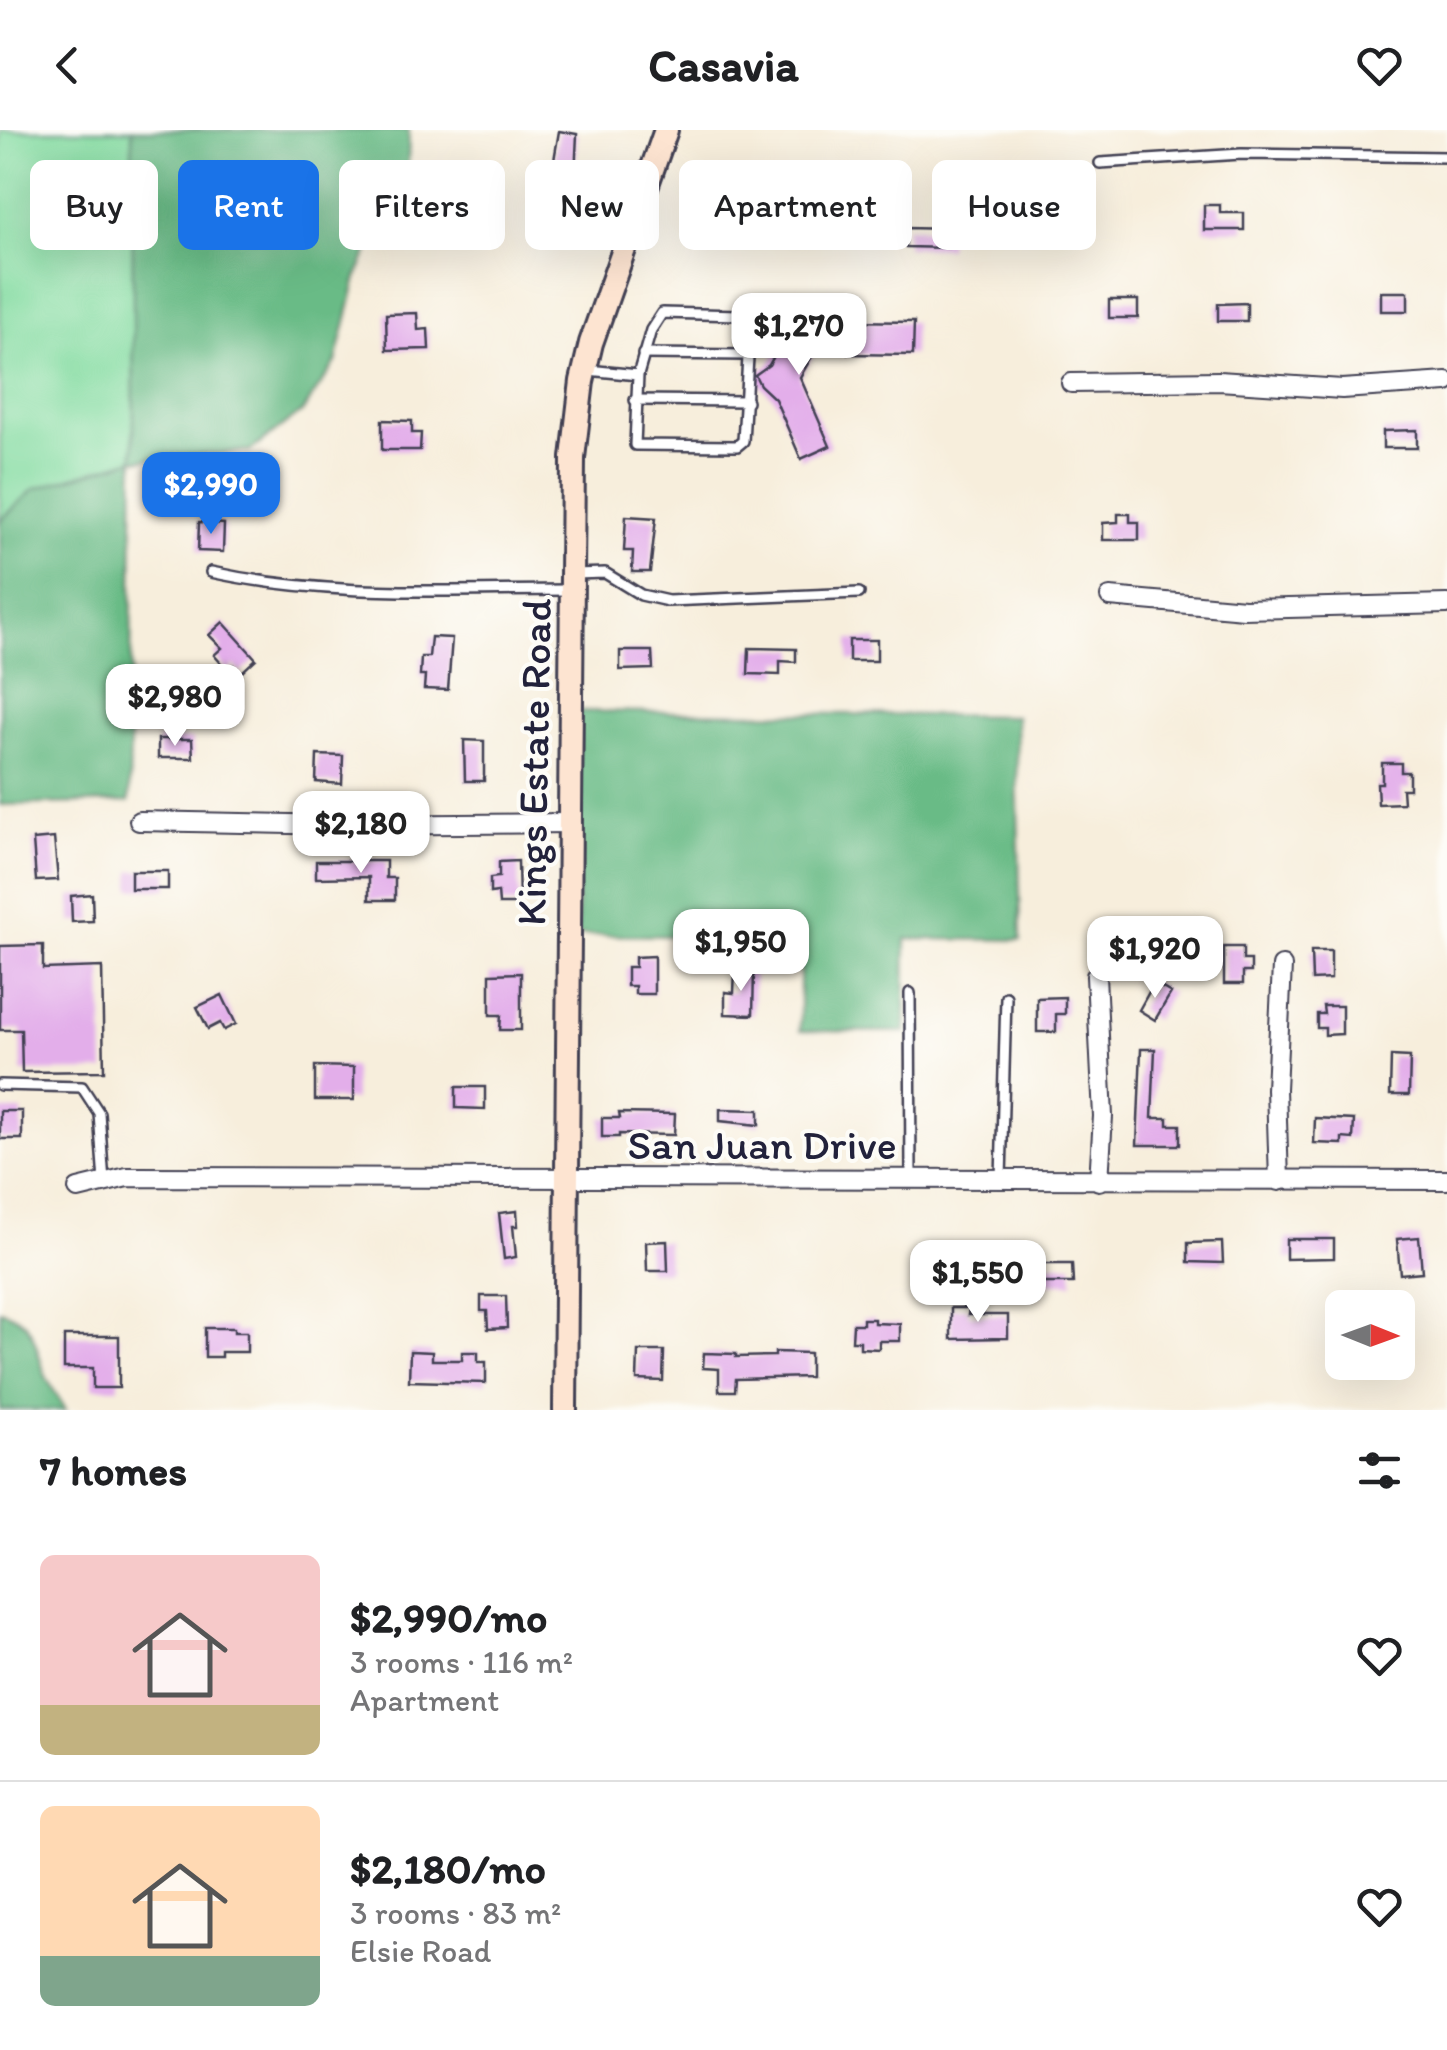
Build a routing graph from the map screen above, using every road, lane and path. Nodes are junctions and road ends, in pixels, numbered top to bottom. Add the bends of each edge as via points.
1 (666, 130) edge
2 (1447, 157) edge
3 (1100, 163) dead end
4 (643, 354) junction
5 (749, 356) junction
6 (585, 370) junction
7 (638, 375) junction
8 (1447, 382) edge
9 (1071, 383) dead end
10 (635, 400) junction
11 (747, 401) junction
12 (211, 572) dead end
13 (572, 582) junction
14 (859, 593) dead end
15 (1110, 598) dead end
16 (1447, 604) edge
17 (140, 820) dead end
18 (570, 822) junction
19 (1282, 966) dead end
20 (1096, 976) dead end
21 (910, 993) dead end
22 (1006, 997) dead end
23 (0, 1085) edge
24 (567, 1179) junction
25 (911, 1179) junction
26 (1001, 1180) junction
27 (1447, 1180) edge
28 (1099, 1181) junction
29 (104, 1182) junction
30 (1279, 1182) junction
31 (78, 1188) dead end
32 (565, 1410) edge

1 - 6 street, Kings Estate Road
2 - 3 lane via 1241,154
4 - 5 lane
4 - 5 lane via 656,320 668,311 746,319
4 - 7 lane
5 - 11 lane
6 - 7 lane
6 - 13 street, Kings Estate Road via 573,458
7 - 10 lane
8 - 9 street via 1342,389
10 - 11 lane
10 - 11 lane via 634,441 640,446 737,446 745,434
12 - 13 lane via 402,594
13 - 14 lane via 605,573 641,595 668,601
13 - 18 street, Kings Estate Road
15 - 16 street via 1244,609
17 - 18 street
18 - 24 street, Kings Estate Road
19 - 30 street
20 - 28 street
21 - 25 lane
22 - 26 lane
23 - 29 lane via 82,1087 99,1113
24 - 25 street, San Juan Drive
24 - 29 street, San Juan Drive via 127,1176
24 - 32 street, Kings Estate Road
25 - 26 street, San Juan Drive
26 - 28 street, San Juan Drive
27 - 30 street, San Juan Drive
28 - 30 street, San Juan Drive
29 - 31 street, San Juan Drive

